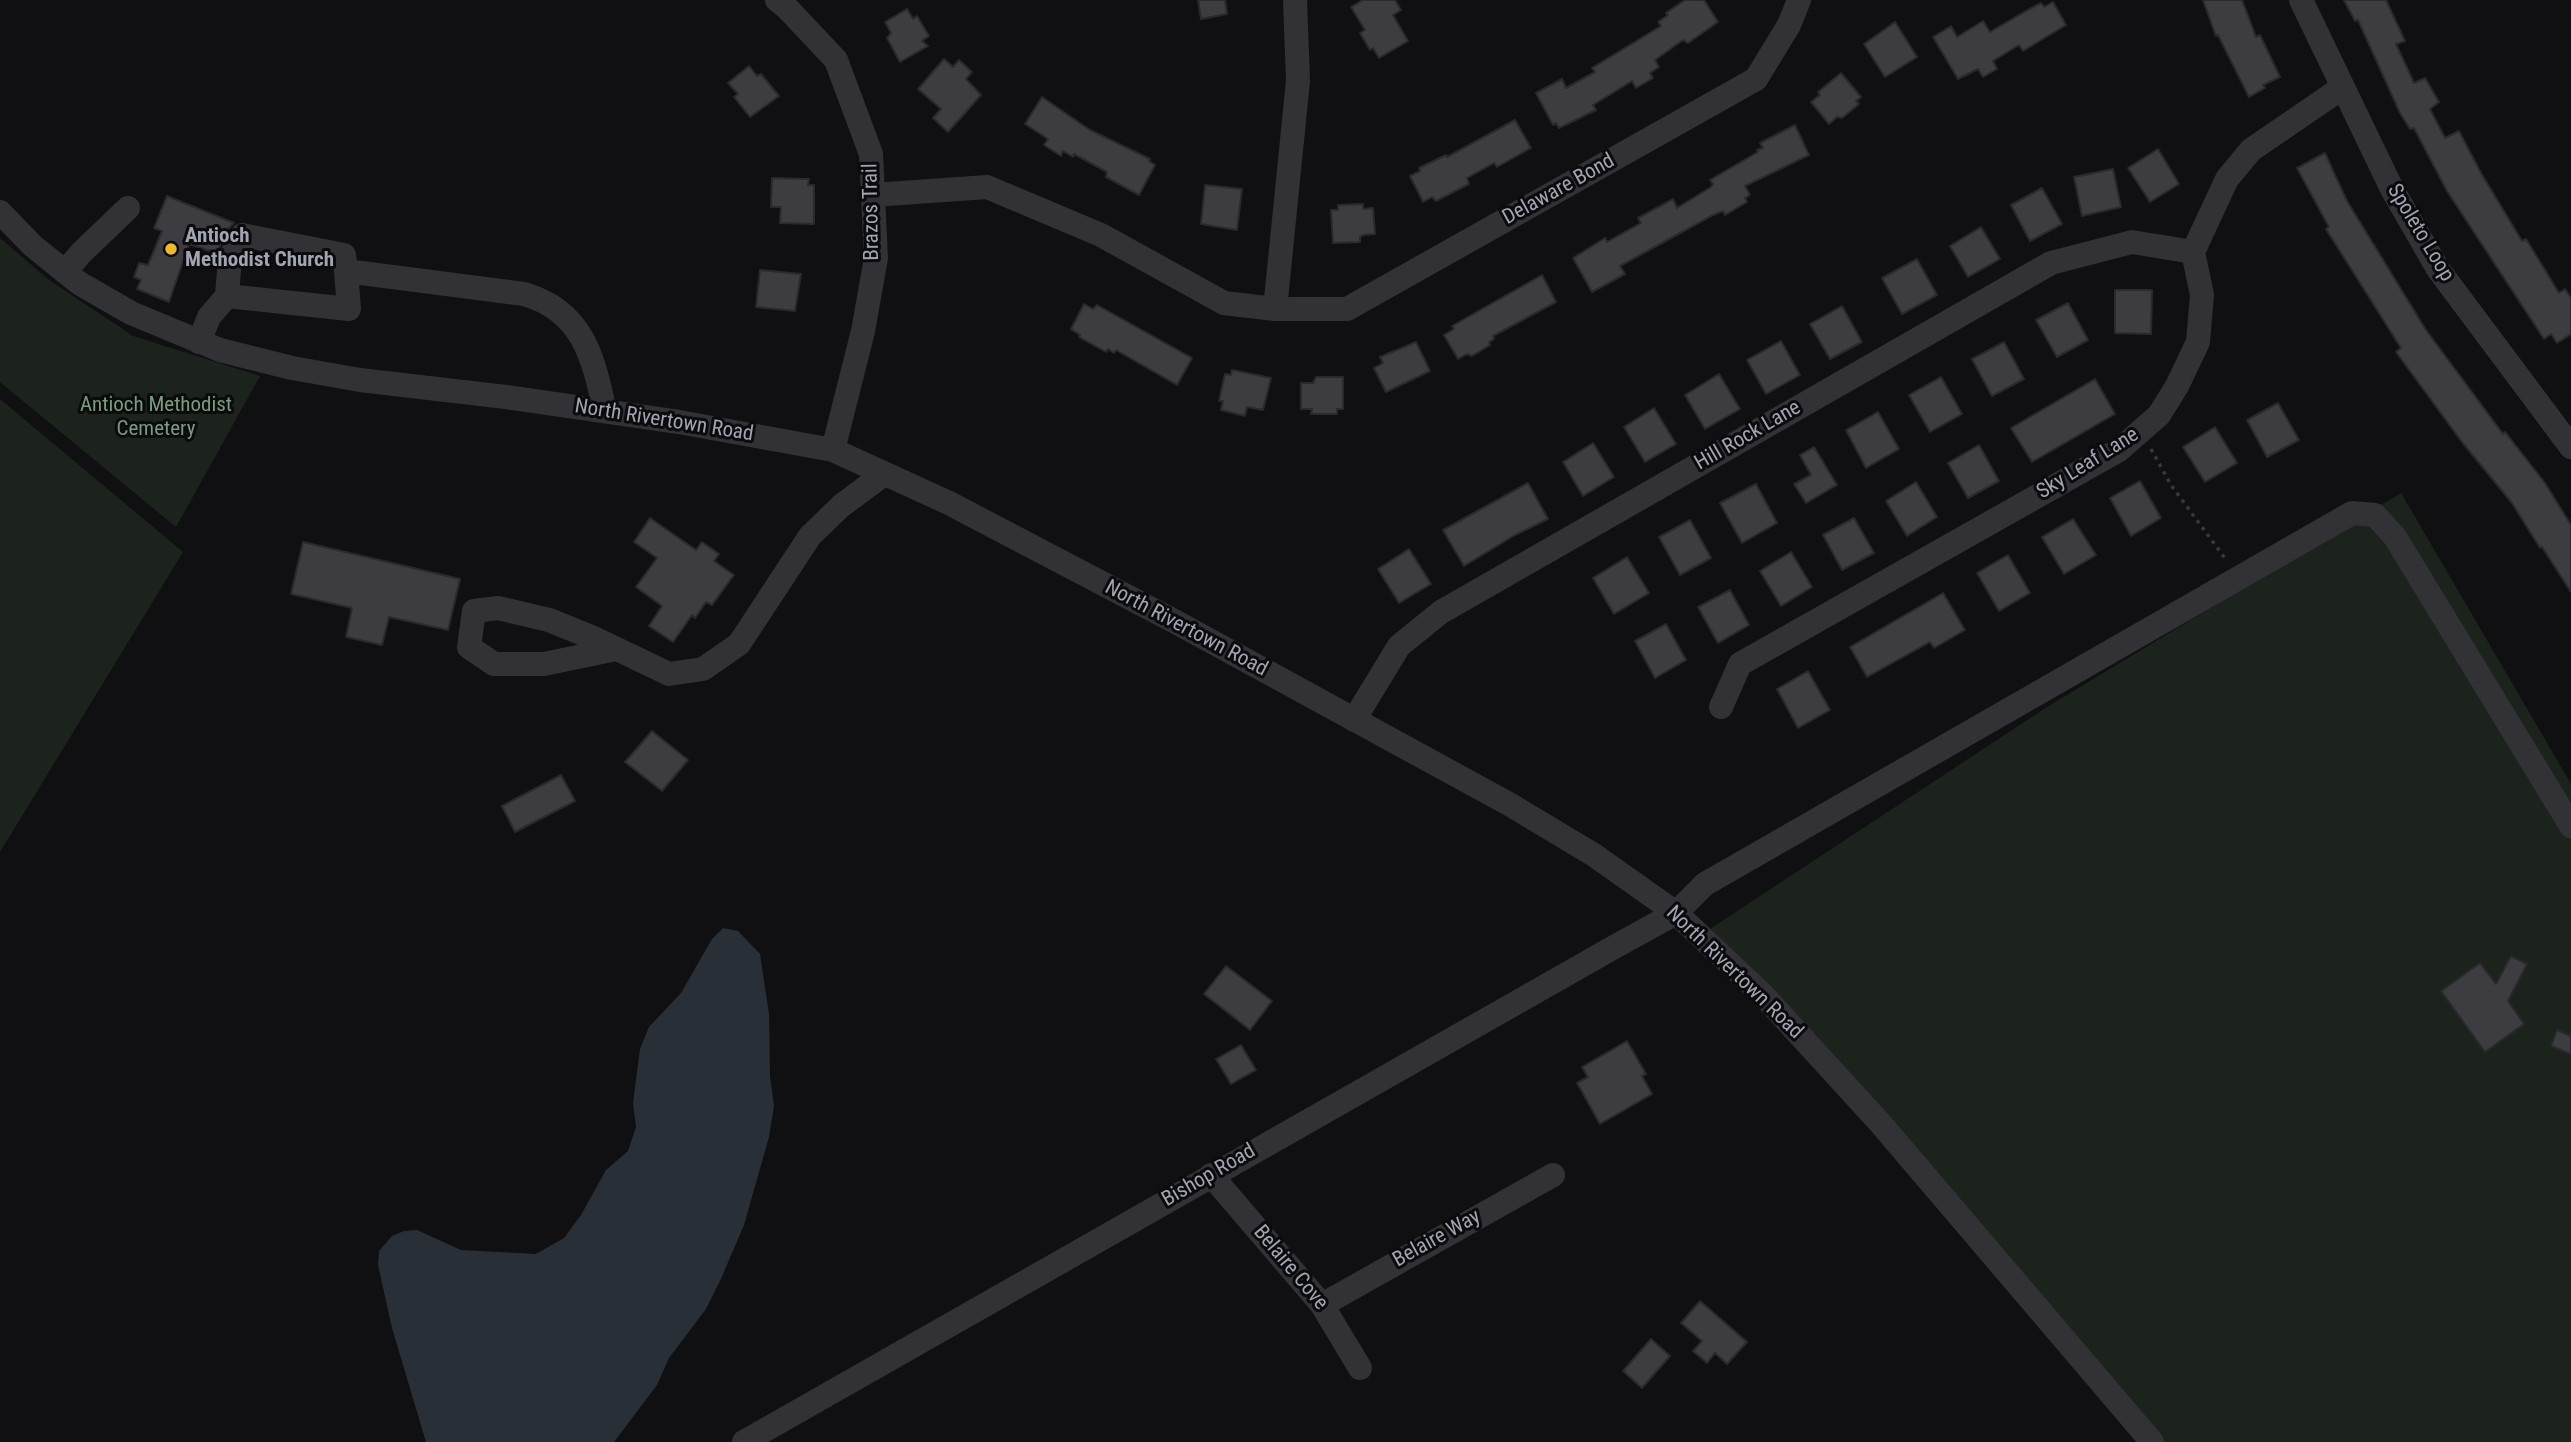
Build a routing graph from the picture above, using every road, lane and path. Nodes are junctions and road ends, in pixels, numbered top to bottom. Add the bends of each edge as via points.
1 (777, 0) edge
2 (1295, 0) edge
3 (1800, 0) edge
4 (2301, 0) edge
5 (2343, 87) junction
6 (873, 195) junction
7 (128, 208) dead end
8 (0, 212) edge
9 (2193, 252) junction
10 (345, 271) junction
11 (65, 272) junction
12 (227, 296) junction
13 (1275, 309) junction
14 (199, 342) junction
15 (605, 411) junction
16 (2141, 432) junction
17 (2571, 447) edge
18 (833, 450) junction
19 (884, 474) junction
20 (2239, 578) junction
21 (616, 649) junction
22 (1721, 707) dead end
23 (1354, 720) junction
24 (2571, 826) edge
25 (1676, 913) junction
26 (1211, 1175) junction
27 (1553, 1175) dead end
28 (1322, 1305) junction
29 (1360, 1368) dead end
30 (744, 1442) edge
31 (2152, 1442) edge

1 - 6 street, Brazos Trail via 836,61 871,154
2 - 13 street via 1298,81
3 - 13 street, Delaware Bond via 1756,79 1347,309
4 - 5 street, Spoleto Loop
5 - 9 street via 2250,150 2227,179
5 - 17 street, Spoleto Loop via 2392,189 2438,269
6 - 13 street, Delaware Bond via 987,187 1101,235 1224,303
6 - 18 street, Brazos Trail via 876,258
7 - 11 street
8 - 11 street, North Rivertown Road
9 - 16 street, Sky Leaf Lane via 2202,295 2198,342 2159,415
9 - 23 street, Hill Rock Lane via 2132,242 2051,263 1441,612 1399,646
10 - 12 street via 349,309
10 - 12 street via 344,255 242,234 230,258
10 - 15 street via 538,298 563,314 584,340
11 - 14 street, North Rivertown Road via 131,313
12 - 14 street via 209,317
14 - 15 street, North Rivertown Road via 292,368 360,380
15 - 18 street, North Rivertown Road
16 - 20 path via 2171,485
16 - 22 street, Sky Leaf Lane via 2119,450 1740,664
18 - 19 street, North Rivertown Road
19 - 21 street via 810,536 739,644 703,669 669,674
19 - 23 street, North Rivertown Road via 949,503
20 - 24 street, Bishop Road via 2352,513 2375,515 2395,537
20 - 25 street, Bishop Road via 1706,884
21 - 21 street via 549,620 498,608 474,611 469,647 494,664 544,664
23 - 25 street, North Rivertown Road via 1509,804 1594,855
25 - 26 street, Bishop Road
25 - 31 street, North Rivertown Road via 1763,995 1881,1124
26 - 28 street, Belaire Cove
26 - 30 street, Bishop Road
27 - 28 street, Belaire Way
28 - 29 street, Belaire Cove

